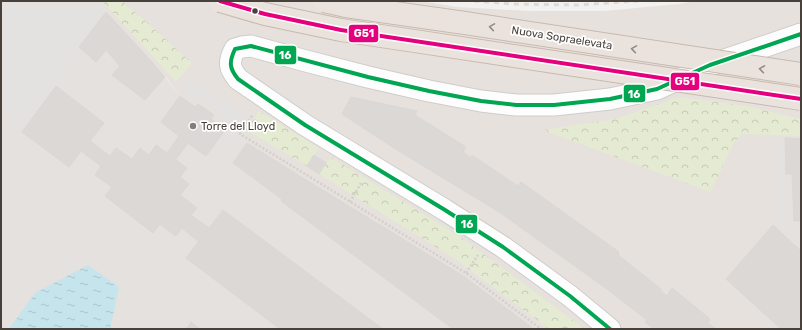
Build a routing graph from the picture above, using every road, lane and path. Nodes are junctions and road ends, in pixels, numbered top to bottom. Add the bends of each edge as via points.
1 (220, 1) edge
2 (324, 1) edge
3 (801, 34) edge
4 (801, 74) edge
5 (801, 99) edge
6 (252, 116) dead end
7 (363, 179) dead end
8 (350, 202) junction
9 (479, 255) dead end
10 (466, 273) junction
11 (541, 329) edge
12 (610, 329) edge

1 - 5 highway, bridge via 265,14 341,30
4 -> 2 highway, Nuova Sopraelevata, bridge
3 - 12 street via 710,65 657,88 610,99 554,105 516,105 482,101 362,76 251,46 235,50 230,66 238,79 305,125 503,248 570,296
6 - 8 path via 240,134
7 - 8 path
8 - 10 path
9 - 10 path
10 - 11 path

